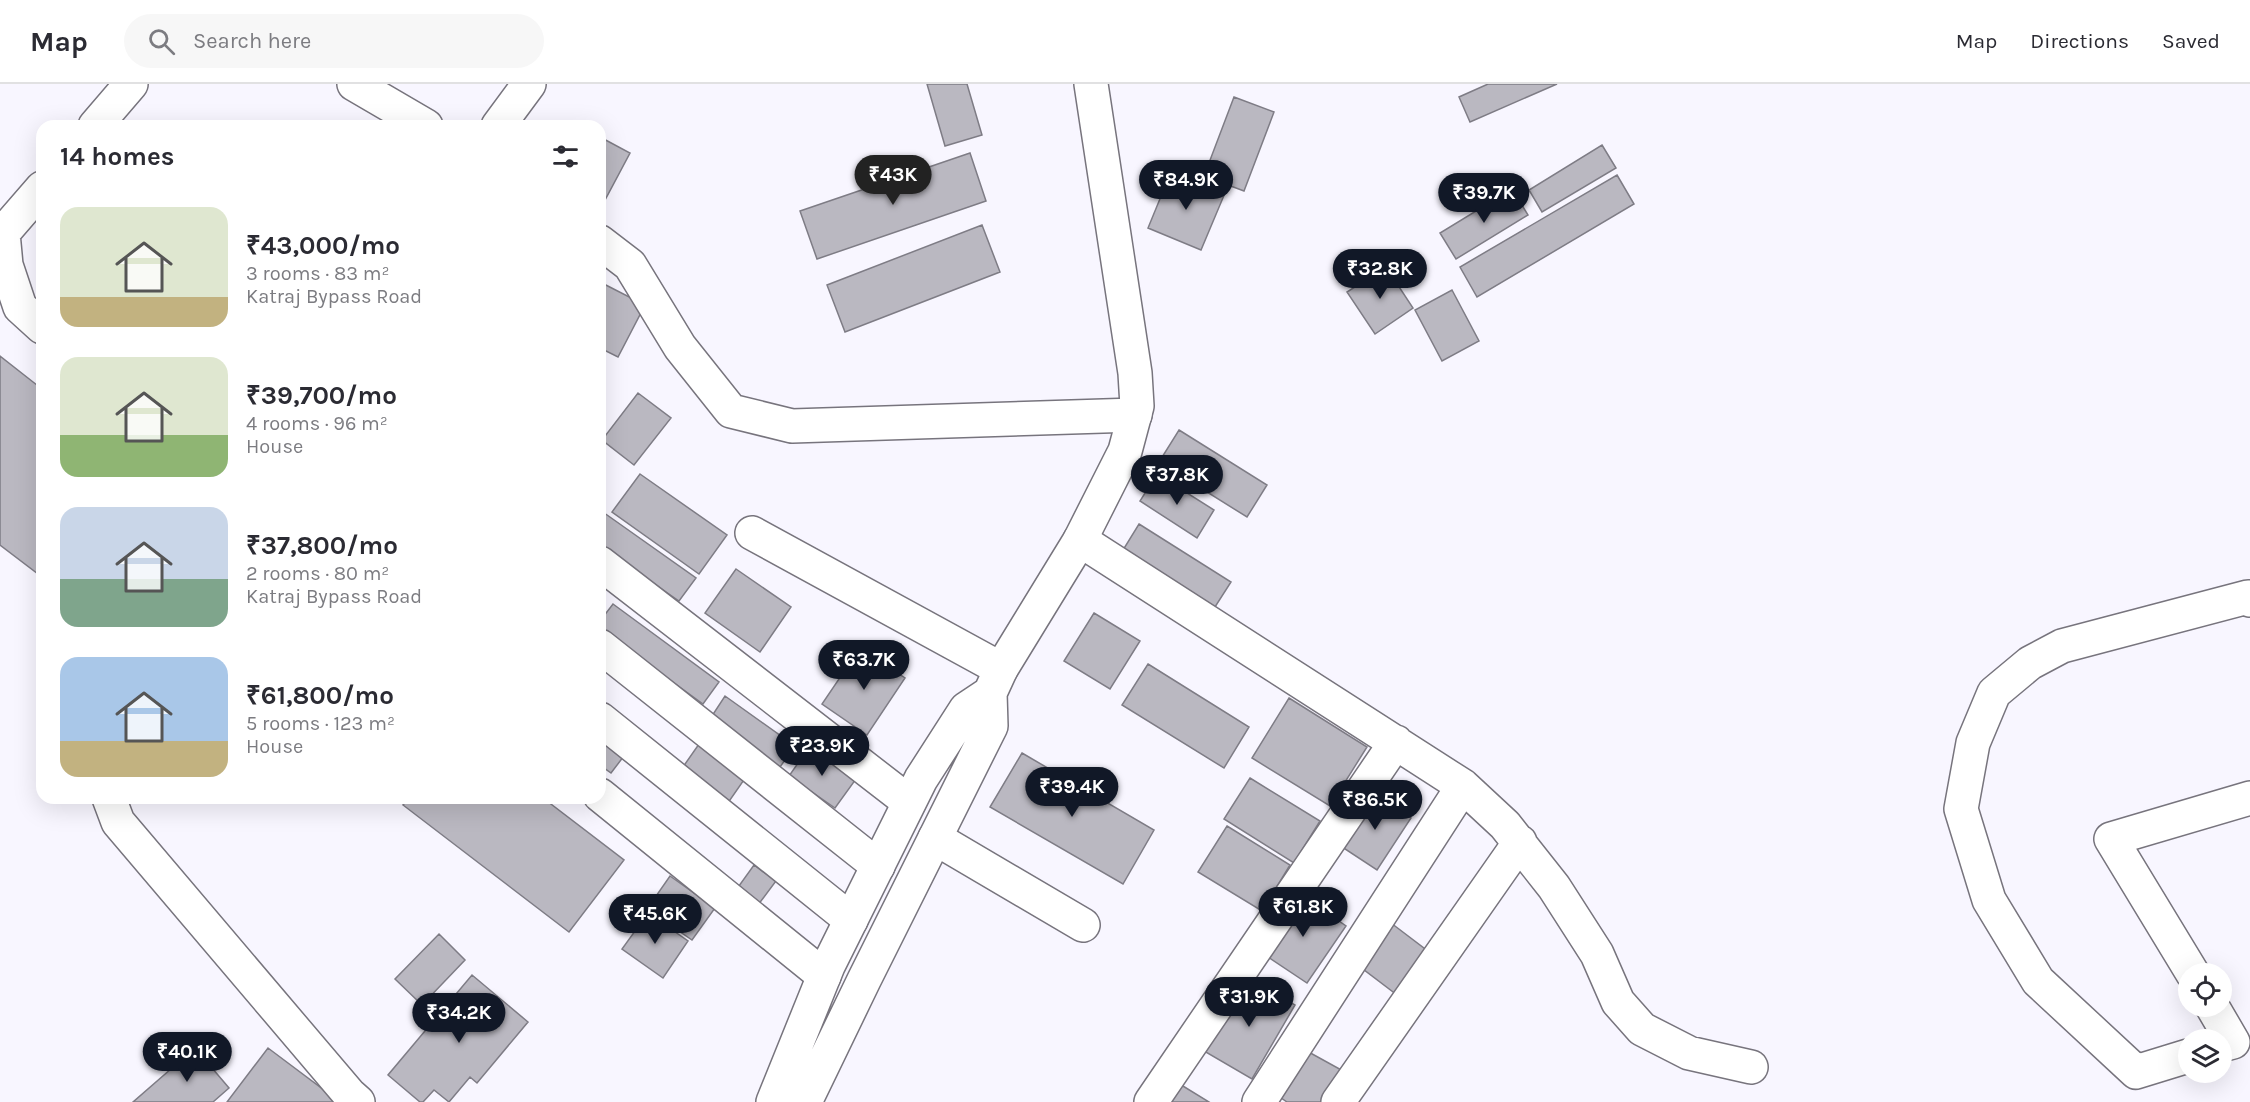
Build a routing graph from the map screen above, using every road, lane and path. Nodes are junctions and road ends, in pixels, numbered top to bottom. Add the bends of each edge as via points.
1 (130, 84) edge
2 (354, 84) edge
3 (529, 84) edge
4 (1091, 84) edge
5 (100, 120) edge
6 (416, 120) edge
7 (502, 120) edge
8 (36, 194) edge
9 (2, 231) edge
10 (606, 247) edge
11 (36, 322) edge
12 (1135, 415) junction
13 (752, 533) dead end
14 (1080, 540) junction
15 (606, 568) edge
16 (2250, 600) edge
17 (606, 651) edge
18 (995, 681) junction
19 (606, 723) edge
20 (1396, 742) junction
21 (1463, 786) junction
22 (2250, 798) edge
23 (606, 800) edge
24 (909, 802) junction
25 (111, 804) edge
26 (935, 838) junction
27 (1520, 842) junction
28 (878, 866) junction
29 (856, 908) junction
30 (896, 915) junction
31 (1083, 925) dead end
32 (2186, 963) edge
33 (824, 976) junction
34 (2219, 1017) edge
35 (2235, 1043) edge
36 (2178, 1059) edge
37 (1751, 1067) dead end
38 (358, 1102) edge
39 (773, 1102) edge
40 (805, 1102) edge
41 (1151, 1102) edge
42 (1259, 1102) edge
43 (1338, 1102) edge

1 - 5 main road
2 - 6 main road
3 - 7 main road
4 - 12 main road via 1135,374
8 - 9 main road
9 - 11 main road via 6,266 20,307
10 - 12 main road via 630,265 680,347 731,411 792,426
12 - 14 main road via 1125,451
13 - 18 main road
14 - 18 main road
14 - 20 main road
15 - 24 main road
16 - 36 main road via 2248,597 2062,646 2030,663 1994,693 1972,743 1961,809 1989,900 2038,981 2136,1072
17 - 28 main road
18 - 24 main road via 966,709
18 - 26 main road via 991,726
19 - 29 main road
20 - 21 main road
20 - 41 main road
21 - 27 main road
21 - 42 main road
22 - 32 main road via 2111,839
23 - 33 main road
24 - 28 main road
25 - 38 main road via 118,822
26 - 30 main road
26 - 31 main road
27 - 37 main road via 1597,954 1618,1002 1642,1029 1689,1053
27 - 43 main road
28 - 29 main road
29 - 30 main road
29 - 33 main road
30 - 40 main road
33 - 39 main road
34 - 35 main road

